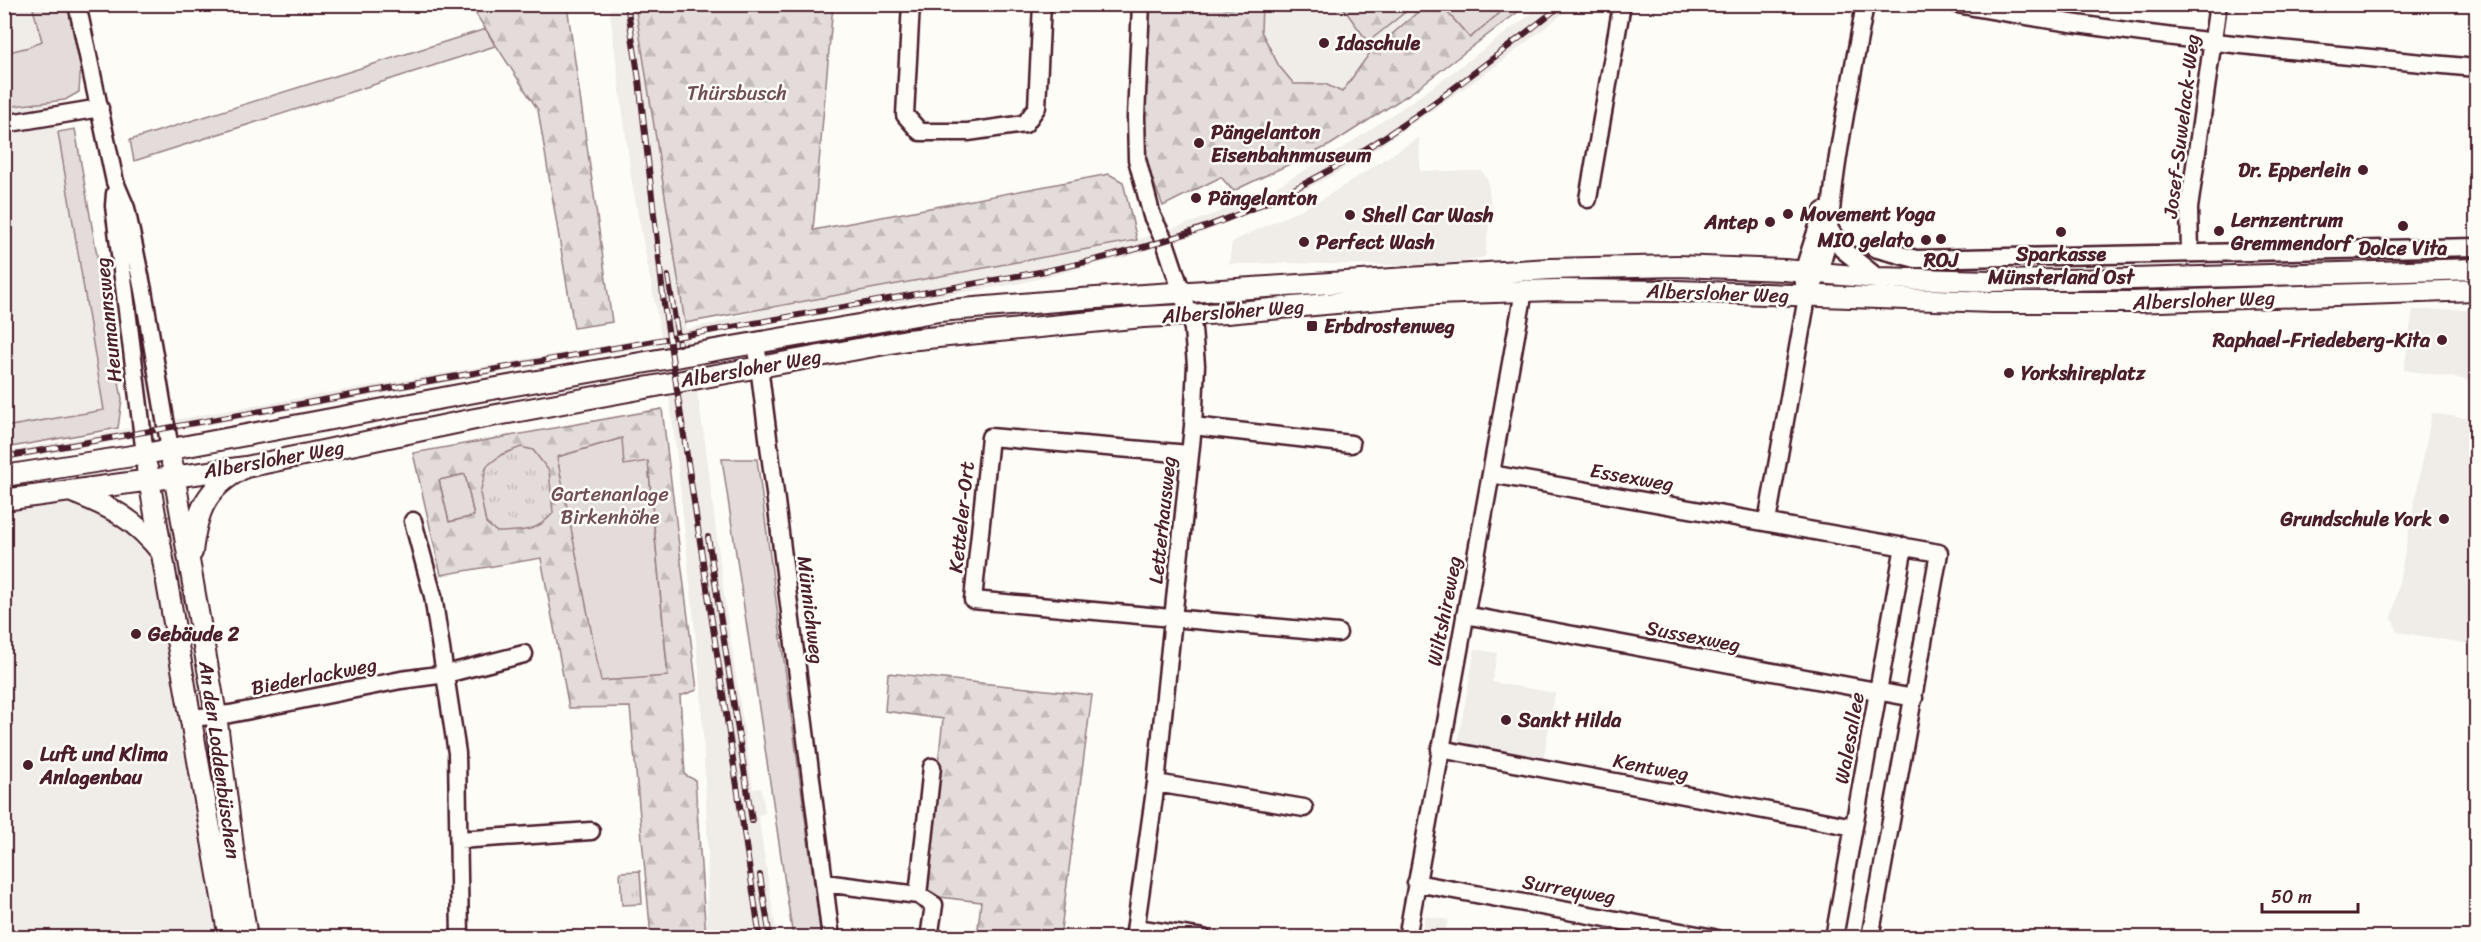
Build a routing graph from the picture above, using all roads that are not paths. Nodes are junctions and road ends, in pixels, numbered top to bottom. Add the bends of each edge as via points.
1 (77, 4) edge
2 (911, 4) edge
3 (1042, 4) edge
4 (1141, 4) edge
5 (1622, 4) edge
6 (1865, 4) edge
7 (1956, 4) edge
8 (2218, 4) edge
9 (2211, 43) junction
10 (2476, 68) edge
11 (100, 108) junction
12 (4, 124) edge
13 (1835, 176) junction
14 (115, 182) junction
15 (1588, 199) dead end
16 (1829, 228) junction
17 (2476, 247) edge
18 (1874, 248) dead end
19 (2190, 252) junction
20 (1916, 259) junction
21 (2476, 269) edge
22 (1812, 272) junction
23 (1878, 278) junction
24 (1905, 279) junction
25 (2476, 290) edge
26 (1524, 291) junction
27 (1182, 293) junction
28 (1807, 297) junction
29 (1189, 314) junction
30 (756, 342) junction
31 (759, 366) junction
32 (1193, 426) junction
33 (1351, 444) dead end
34 (170, 449) junction
35 (145, 454) junction
36 (1189, 454) junction
37 (246, 466) junction
38 (1491, 474) junction
39 (4, 476) edge
40 (174, 476) junction
41 (149, 480) junction
42 (72, 492) junction
43 (4, 501) edge
44 (413, 521) dead end
45 (1767, 522) junction
46 (1904, 546) junction
47 (164, 555) junction
48 (190, 569) junction
49 (1465, 615) junction
50 (1173, 618) junction
51 (1338, 633) dead end
52 (524, 654) dead end
53 (446, 674) junction
54 (1879, 692) junction
55 (1914, 698) junction
56 (216, 715) junction
57 (192, 718) junction
58 (1440, 749) junction
59 (932, 767) dead end
60 (1156, 783) junction
61 (1304, 808) dead end
62 (1854, 827) junction
63 (591, 831) dead end
64 (459, 840) junction
65 (824, 883) junction
66 (1416, 883) junction
67 (918, 895) junction
68 (1135, 933) edge
69 (229, 938) edge
70 (247, 938) edge
71 (460, 938) edge
72 (831, 938) edge
73 (929, 938) edge
74 (1203, 938) edge
75 (1407, 938) edge
76 (1714, 938) edge
77 (1834, 938) edge
78 (1870, 938) edge

1 - 11 street, Heumannsweg
2 - 3 street via 905,115 920,132 968,132 1025,124 1037,107
4 - 27 street via 1137,159 1152,216
5 - 15 street
6 - 13 street
7 - 9 street via 2050,22
8 - 9 street, Josef-Suwelack-Weg
9 - 10 street
9 - 19 street, Josef-Suwelack-Weg via 2189,208
11 - 12 street
11 - 14 street, Heumannsweg
13 - 16 street
13 - 22 street
14 - 34 street, Heumannsweg via 126,208 141,278
14 - 35 street, Heumannsweg via 114,206
16 - 22 street
16 - 23 street via 1842,249
17 - 19 street
18 - 20 street
19 - 20 street
20 - 24 street
21 - 24 main road, Albersloher Weg via 2132,279
22 - 23 main road, Albersloher Weg
22 - 27 main road, Albersloher Weg via 1686,266 1550,269
22 - 28 street
23 - 24 main road, Albersloher Weg
25 - 28 main road, Albersloher Weg via 2132,302
26 - 28 main road, Albersloher Weg via 1676,291
26 - 29 main road, Albersloher Weg via 1434,294
26 - 38 street, Wiltshireweg
27 - 29 street, Letterhausweg
27 - 30 main road, Albersloher Weg via 939,311
28 - 45 street
29 - 31 main road, Albersloher Weg via 907,340
29 - 32 street, Letterhausweg via 1196,365
30 - 31 street, Münnichweg
30 - 34 main road, Albersloher Weg
31 - 37 main road, Albersloher Weg
31 - 65 street, Münnichweg
32 - 33 street
32 - 36 street, Letterhausweg
34 - 35 main road, Albersloher Weg
34 - 40 main road, An den Loddenbüschen
35 - 39 main road, Albersloher Weg
35 - 41 main road, An den Loddenbüschen
36 - 50 street, Letterhausweg
36 - 50 street, Ketteler-Ort via 990,437 973,600
37 - 40 main road, Albersloher Weg
37 - 48 main road via 228,476 203,502 196,522
38 - 45 street, Essexweg
38 - 49 street, Wiltshireweg
40 - 41 main road, Albersloher Weg
40 - 48 main road, An den Loddenbüschen
41 - 42 main road, Albersloher Weg
41 - 47 main road, An den Loddenbüschen
42 - 43 main road, Albersloher Weg
42 - 47 main road via 129,519
44 - 53 street via 433,596
45 - 46 street, Essexweg
46 - 54 street, Walesallee
46 - 55 street, Essexweg via 1940,553
47 - 57 main road, An den Loddenbüschen
48 - 56 main road, An den Loddenbüschen
49 - 54 street, Sussexweg
49 - 58 street, Wiltshireweg
50 - 51 street
50 - 60 street, Letterhausweg
52 - 53 street, Biederlackweg
53 - 56 street, Biederlackweg
53 - 64 street via 457,753
54 - 55 street, Sussexweg
54 - 62 street, Walesallee
55 - 78 street
56 - 57 street, Biederlackweg
56 - 70 main road, An den Loddenbüschen
57 - 69 main road, An den Loddenbüschen
58 - 62 street, Kentweg
58 - 66 street, Wiltshireweg
59 - 67 street
60 - 61 street
60 - 68 street, Letterhausweg
62 - 77 street, Walesallee
63 - 64 street
64 - 71 street
65 - 67 street
65 - 72 street, Münnichweg
66 - 75 street, Wiltshireweg
66 - 76 street, Surreyweg
67 - 73 street via 934,905
68 - 74 street, Letterhausweg

